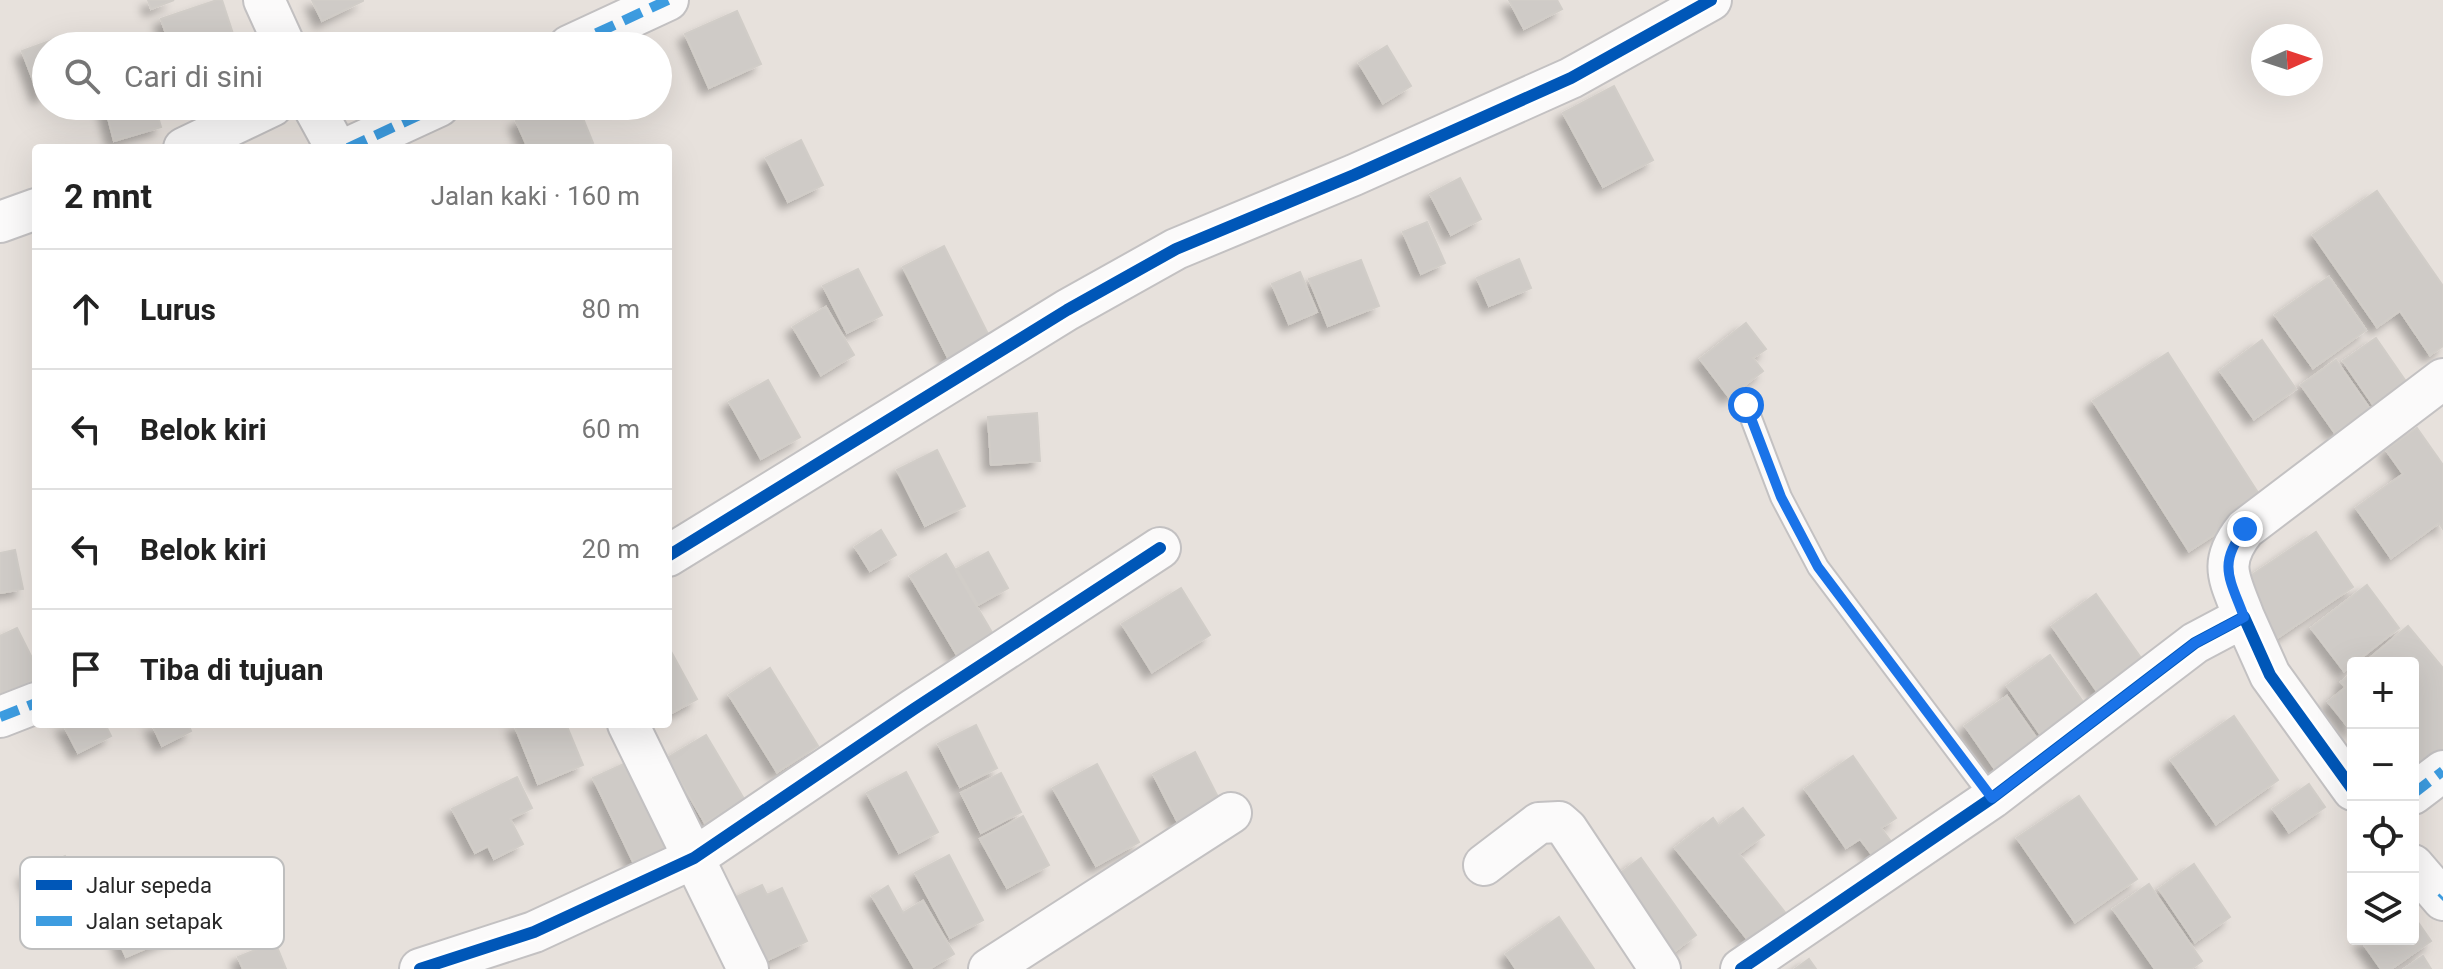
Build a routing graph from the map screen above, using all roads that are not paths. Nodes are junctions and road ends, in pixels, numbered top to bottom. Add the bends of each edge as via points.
1 (264, 0) edge
2 (668, 0) edge
3 (1711, 0) edge
4 (279, 32) edge
5 (599, 32) edge
6 (243, 120) edge
7 (321, 120) edge
8 (409, 120) edge
9 (192, 144) edge
10 (334, 144) edge
11 (357, 144) edge
12 (32, 210) edge
13 (0, 222) edge
14 (2443, 379) edge
15 (1746, 405) dead end
16 (1160, 548) dead end
17 (672, 554) edge
18 (2244, 617) junction
19 (32, 705) edge
20 (0, 717) edge
21 (630, 728) edge
22 (2443, 771) edge
23 (2347, 782) edge
24 (2419, 789) edge
25 (1992, 798) junction
26 (1231, 813) dead end
27 (694, 858) junction
28 (1484, 865) dead end
29 (2419, 872) edge
30 (2442, 899) edge
31 (420, 969) edge
32 (748, 969) edge
33 (989, 969) edge
34 (1660, 969) edge
35 (1741, 969) edge

1 - 4 street
2 - 5 street
3 - 17 street via 1571,78 1176,249 1053,317
6 - 9 street
7 - 10 street
8 - 11 street
12 - 13 street
14 - 18 street via 2245,529 2232,545 2227,564
15 - 25 lane via 1781,497 1818,567
16 - 27 street
18 - 23 street via 2270,675
18 - 25 street via 2195,643
19 - 20 street
21 - 27 street
22 - 24 street
25 - 35 street
26 - 33 street
27 - 31 street via 534,932
27 - 32 street
28 - 34 street via 1539,823 1559,822
29 - 30 street

